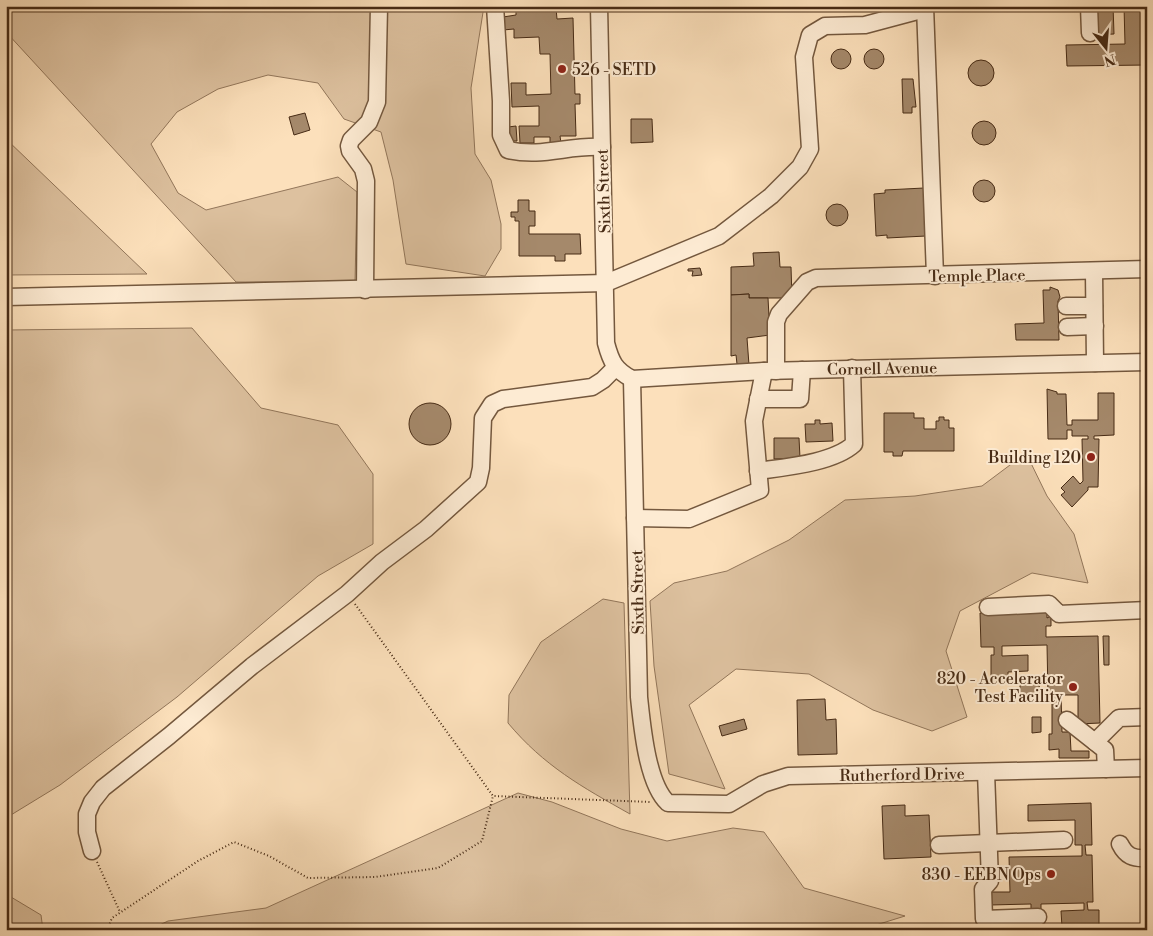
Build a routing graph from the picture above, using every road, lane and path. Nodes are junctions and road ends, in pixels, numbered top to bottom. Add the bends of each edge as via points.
1 (379, 6) edge
2 (495, 6) edge
3 (599, 6) edge
4 (1089, 6) edge
5 (925, 8) edge
6 (1090, 33) dead end
7 (602, 147) junction
8 (1147, 269) edge
9 (1094, 272) junction
10 (935, 276) junction
11 (606, 283) junction
12 (365, 290) junction
13 (6, 297) edge
14 (1066, 306) dead end
15 (1094, 306) junction
16 (1095, 326) junction
17 (1067, 327) dead end
18 (1147, 362) edge
19 (1095, 363) junction
20 (852, 368) junction
21 (802, 370) junction
22 (770, 371) junction
23 (622, 373) junction
24 (758, 399) junction
25 (758, 471) junction
26 (636, 518) junction
27 (348, 594) junction
28 (988, 607) dead end
29 (1147, 610) edge
30 (1147, 717) edge
31 (1067, 720) dead end
32 (1095, 742) junction
33 (1147, 768) edge
34 (1106, 769) junction
35 (986, 772) junction
36 (492, 796) junction
37 (667, 802) junction
38 (1064, 840) dead end
39 (989, 843) junction
40 (1120, 844) dead end
41 (939, 846) dead end
42 (92, 850) joint
43 (1147, 858) edge
44 (120, 912) junction
45 (1038, 917) dead end
46 (107, 930) edge

1 - 12 street via 377,102 369,122 349,146 363,169 366,181
2 - 7 street via 502,101 501,135 508,150 526,154
3 - 7 street, Sixth Street
4 - 6 street
5 - 10 street
5 - 11 street via 865,25 825,26 810,35 804,57 810,149 800,167 771,196 719,236
7 - 11 street, Sixth Street
8 - 9 street, Temple Place
9 - 10 street, Temple Place
9 - 15 street
10 - 22 street, Temple Place via 819,277 807,282 782,310 776,322
11 - 12 street
11 - 23 street, Sixth Street via 606,343 611,362
12 - 13 street
14 - 15 street
15 - 16 street
16 - 17 street
16 - 19 street
18 - 19 street, Cornell Avenue
19 - 20 street, Cornell Avenue
20 - 21 street, Cornell Avenue
20 - 25 street via 854,444 845,452 810,462
21 - 22 street, Cornell Avenue
21 - 24 street via 800,399
22 - 23 street, Cornell Avenue
22 - 24 street
23 - 26 street, Sixth Street
23 - 27 street via 592,387 503,399 492,404 483,418 478,482
24 - 25 street via 754,421
25 - 26 street via 760,490 698,517
26 - 37 street, Sixth Street via 642,730 653,772
27 - 36 path
27 - 42 street via 252,666 103,788 87,814
28 - 29 street via 1049,604 1059,614
30 - 32 street via 1119,718
31 - 32 street
32 - 34 street via 1105,750
33 - 34 street, Rutherford Drive
34 - 35 street, Rutherford Drive
35 - 37 street, Rutherford Drive via 788,776 763,784 728,804
35 - 39 street
36 - 37 path
36 - 44 path via 482,841 438,868 375,876 308,878 269,856 234,842 198,861
38 - 39 street
39 - 41 street
39 - 45 street via 990,880 983,889 984,919
40 - 43 street via 1125,853
42 - 44 path
44 - 46 path via 112,918

